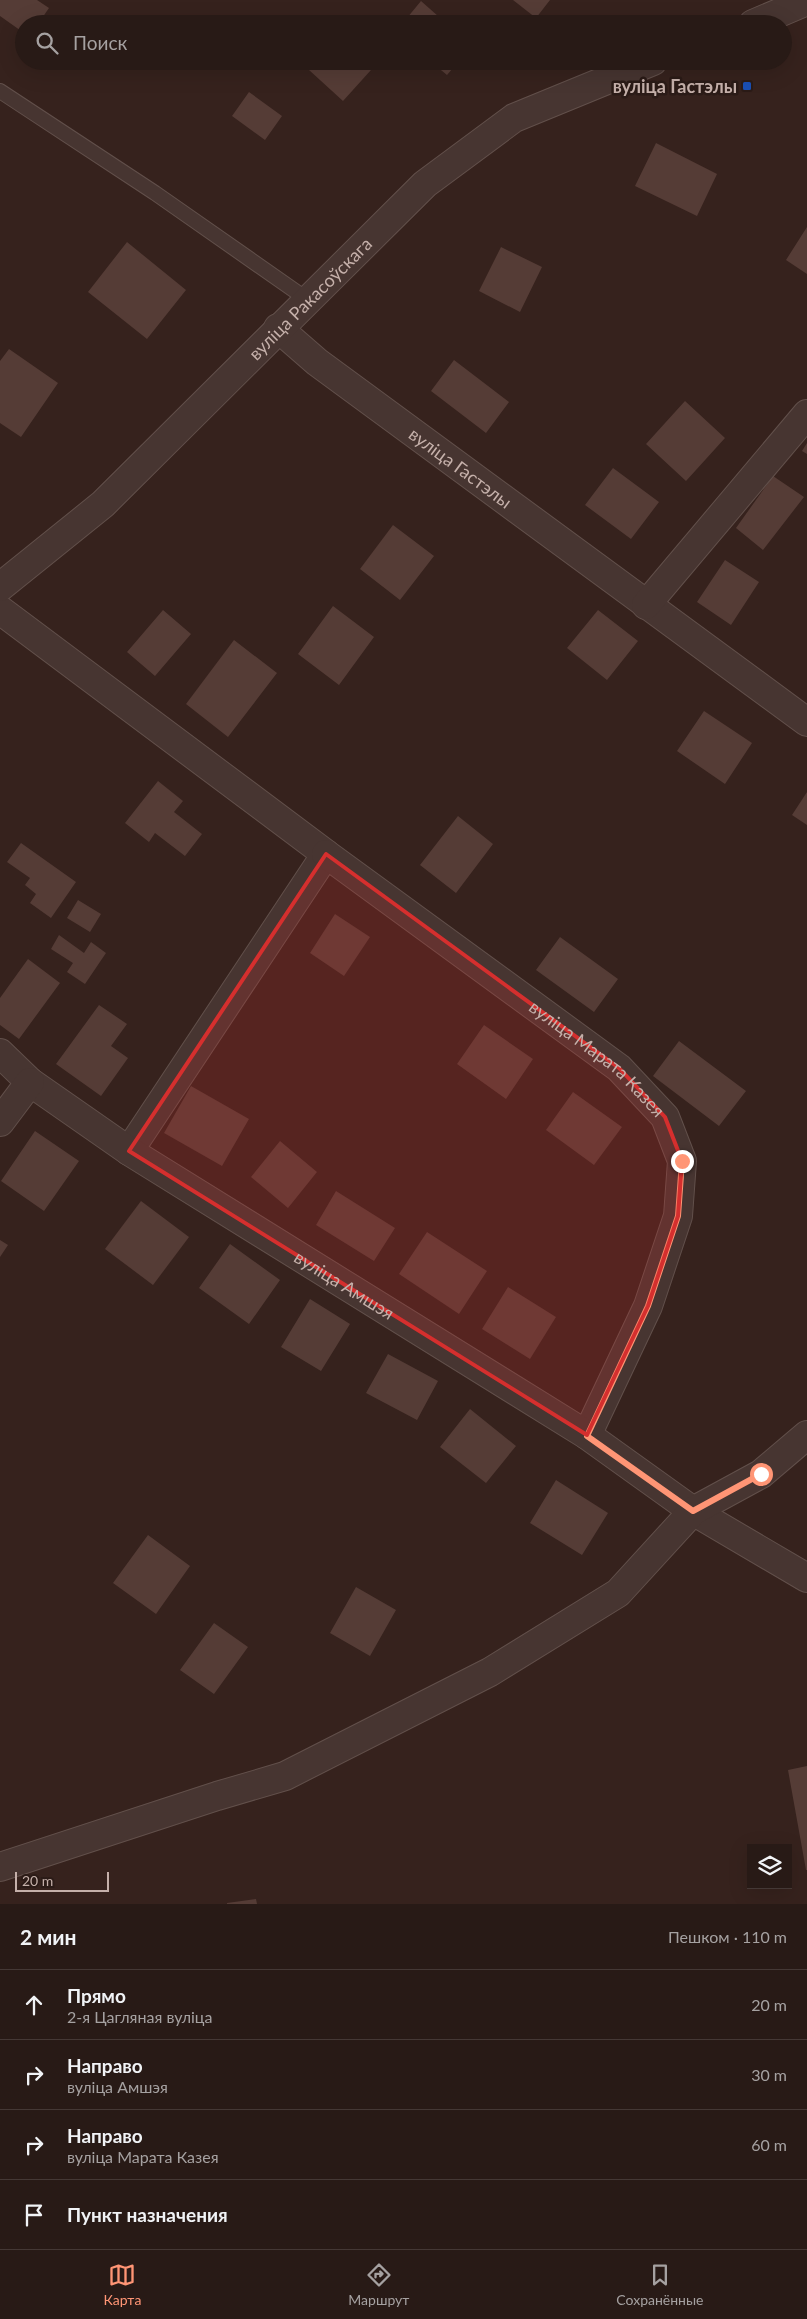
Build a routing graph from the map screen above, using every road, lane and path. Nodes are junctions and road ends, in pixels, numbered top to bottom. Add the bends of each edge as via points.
1 (807, 1) edge
2 (774, 15) edge
3 (631, 70) edge
4 (0, 91) edge
5 (308, 300) junction
6 (278, 328) junction
7 (807, 414) edge
8 (0, 588) edge
9 (646, 605) junction
10 (0, 610) edge
11 (807, 722) edge
12 (326, 854) junction
13 (0, 1053) edge
14 (30, 1082) junction
15 (0, 1122) edge
16 (129, 1151) junction
17 (807, 1435) edge
18 (587, 1436) junction
19 (693, 1511) junction
20 (807, 1578) edge
21 (0, 1867) edge

1 - 2 street
3 - 5 street, вуліца Ракасоўскага via 514,118 425,184
4 - 5 lane via 155,193
5 - 6 street, вуліца Ракасоўскага
6 - 8 street, вуліца Ракасоўскага via 103,504
6 - 9 street, вуліца Гастэлы via 317,362
7 - 9 street
9 - 11 street, вуліца Гастэлы
10 - 12 street, вуліца Марата Казея
12 - 16 street
12 - 18 street, вуліца Марата Казея via 619,1068 665,1117 682,1161 678,1216 648,1306
13 - 14 street, вуліца Амшэя
14 - 15 street
14 - 16 street, вуліца Амшэя
16 - 18 street, вуліца Амшэя
17 - 19 street via 761,1474
18 - 19 street, вуліца Амшэя
19 - 20 street, вуліца Амшэя
19 - 21 street via 618,1593 490,1672 285,1776

